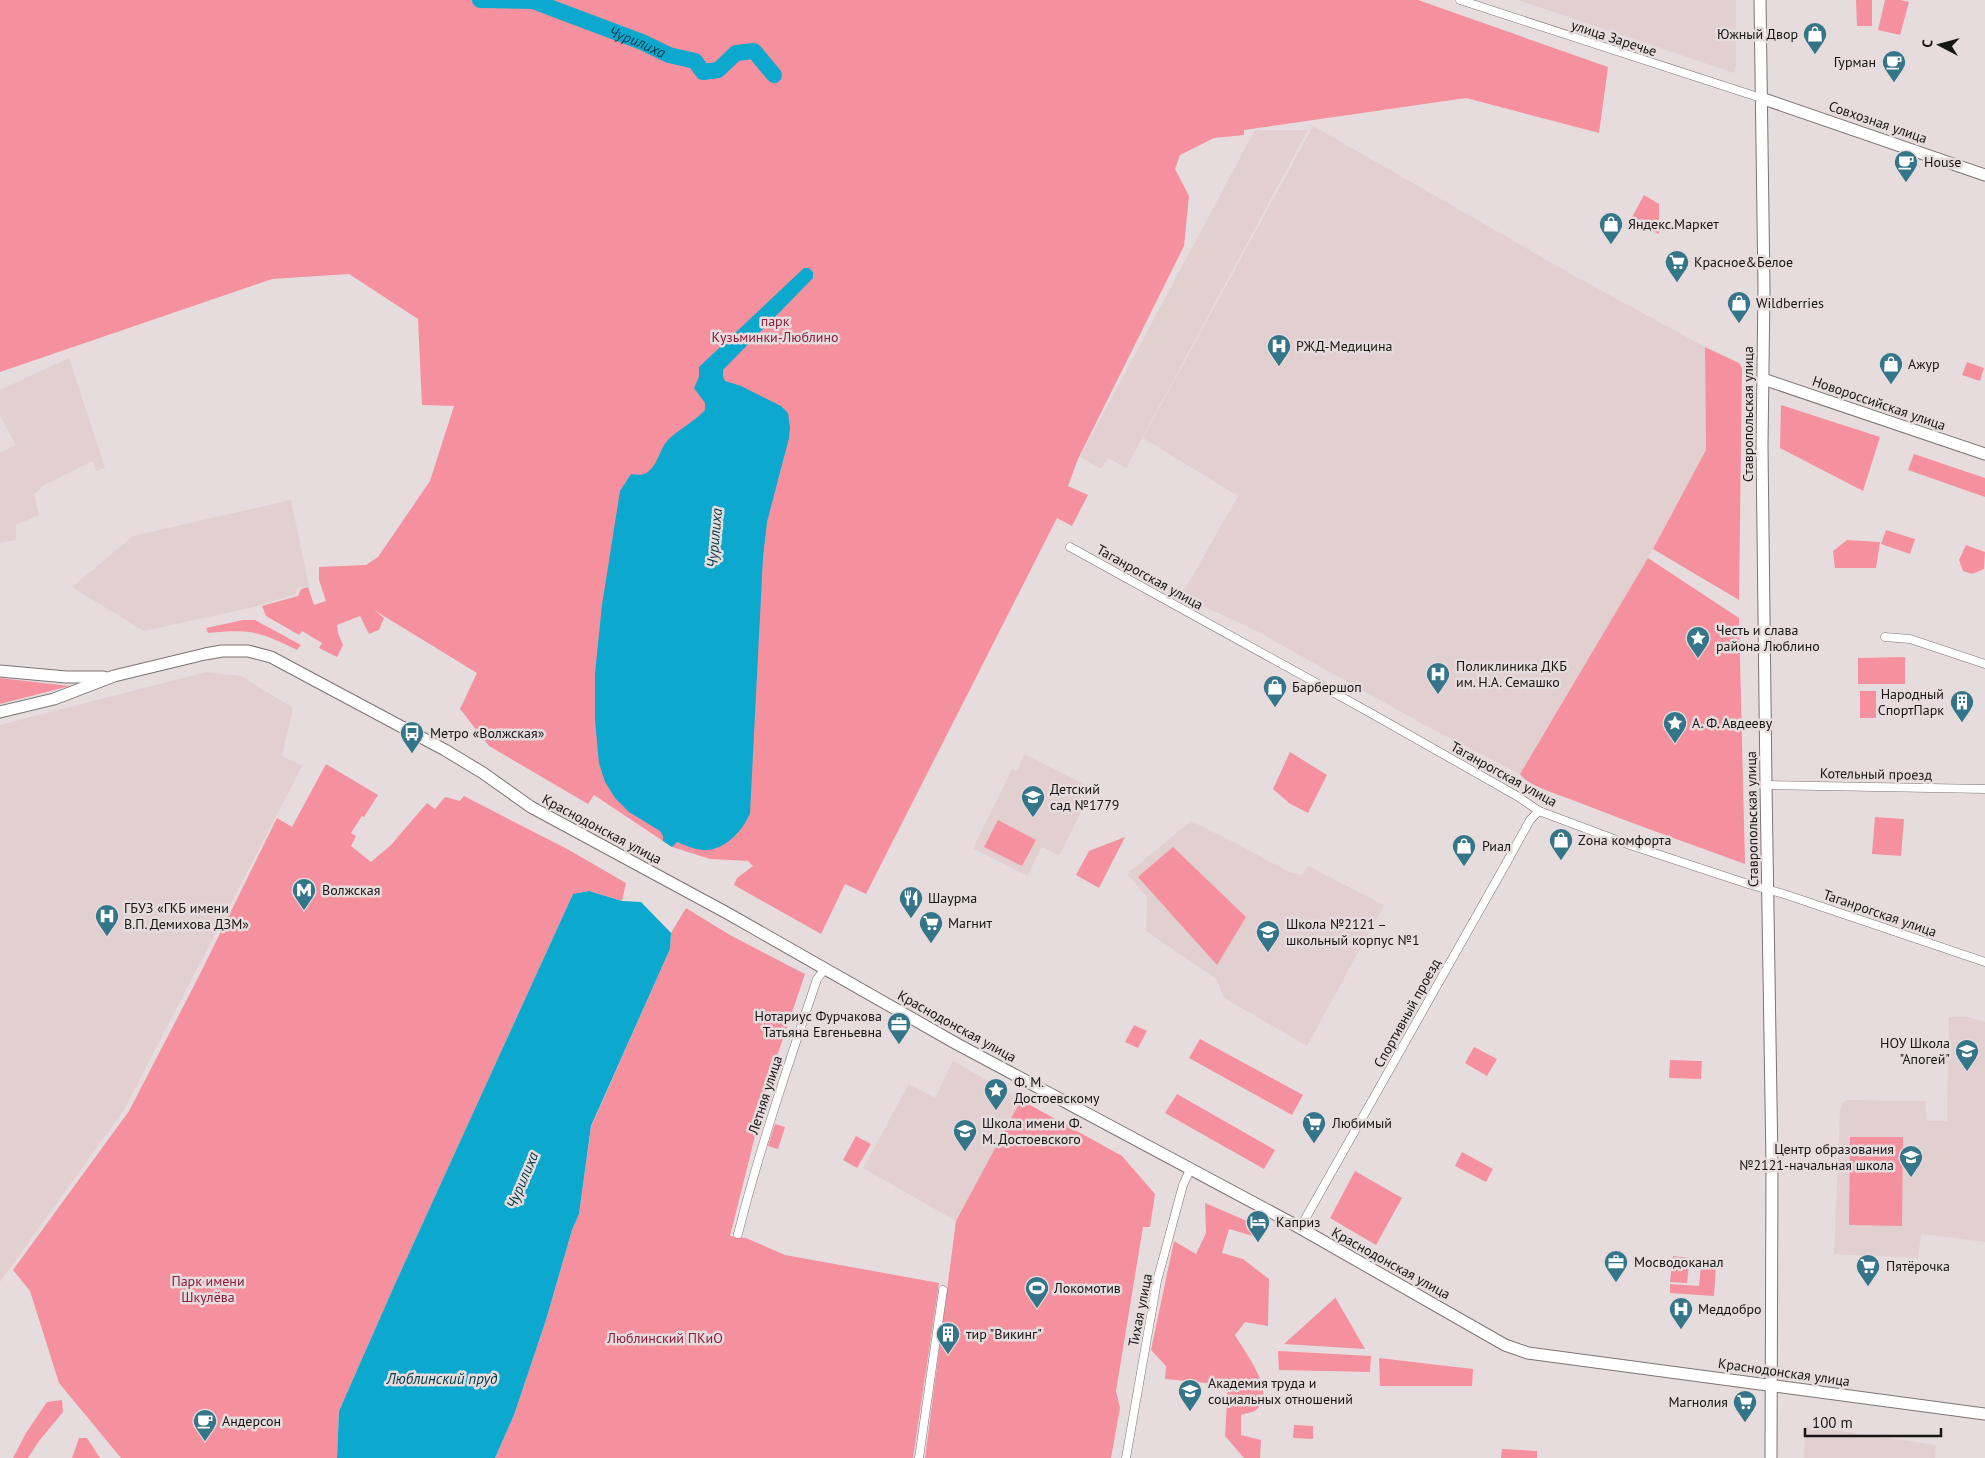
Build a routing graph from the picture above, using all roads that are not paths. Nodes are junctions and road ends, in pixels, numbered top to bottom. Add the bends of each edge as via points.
1 (1460, 0) edge
2 (1760, 0) edge
3 (1761, 98) junction
4 (1985, 175) edge
5 (1763, 379) junction
6 (1985, 454) edge
7 (1070, 547) dead end
8 (1884, 637) dead end
9 (1985, 664) edge
10 (0, 671) edge
11 (114, 676) junction
12 (0, 712) edge
13 (1766, 785) junction
14 (1985, 789) edge
15 (1539, 811) junction
16 (1768, 889) junction
17 (1985, 962) edge
18 (825, 969) junction
19 (1190, 1170) junction
20 (1300, 1228) junction
21 (738, 1234) dead end
22 (943, 1290) dead end
23 (1771, 1386) junction
24 (1985, 1414) edge
25 (919, 1458) edge
26 (1126, 1458) edge
27 (1771, 1458) edge

1 - 3 street, улица Заречье
2 - 3 main road, Ставропольская улица
3 - 4 main road, Совхозная улица
3 - 5 main road, Ставропольская улица
5 - 6 main road, Новороссийская улица
5 - 13 main road, Ставропольская улица
7 - 15 street, Таганрогская улица via 1368,711
8 - 9 street via 1910,639
10 - 11 main road via 66,677
11 - 12 main road via 54,699
11 - 18 main road, Краснодонская улица via 213,652 271,656 446,750 531,807
13 - 14 street, Котельный проезд
13 - 16 main road, Ставропольская улица
15 - 16 street, Таганрогская улица via 1630,845
15 - 20 street, Спортивный проезд via 1530,820
16 - 17 street, Таганрогская улица
16 - 23 main road, Ставропольская улица
18 - 19 main road, Краснодонская улица
18 - 21 street, Летняя улица via 817,979 794,1048 755,1168
19 - 20 main road, Краснодонская улица
19 - 26 street, Тихая улица via 1157,1281
20 - 23 main road, Краснодонская улица via 1516,1350
22 - 25 street
23 - 24 main road, Краснодонская улица
23 - 27 main road, Ставропольская улица

